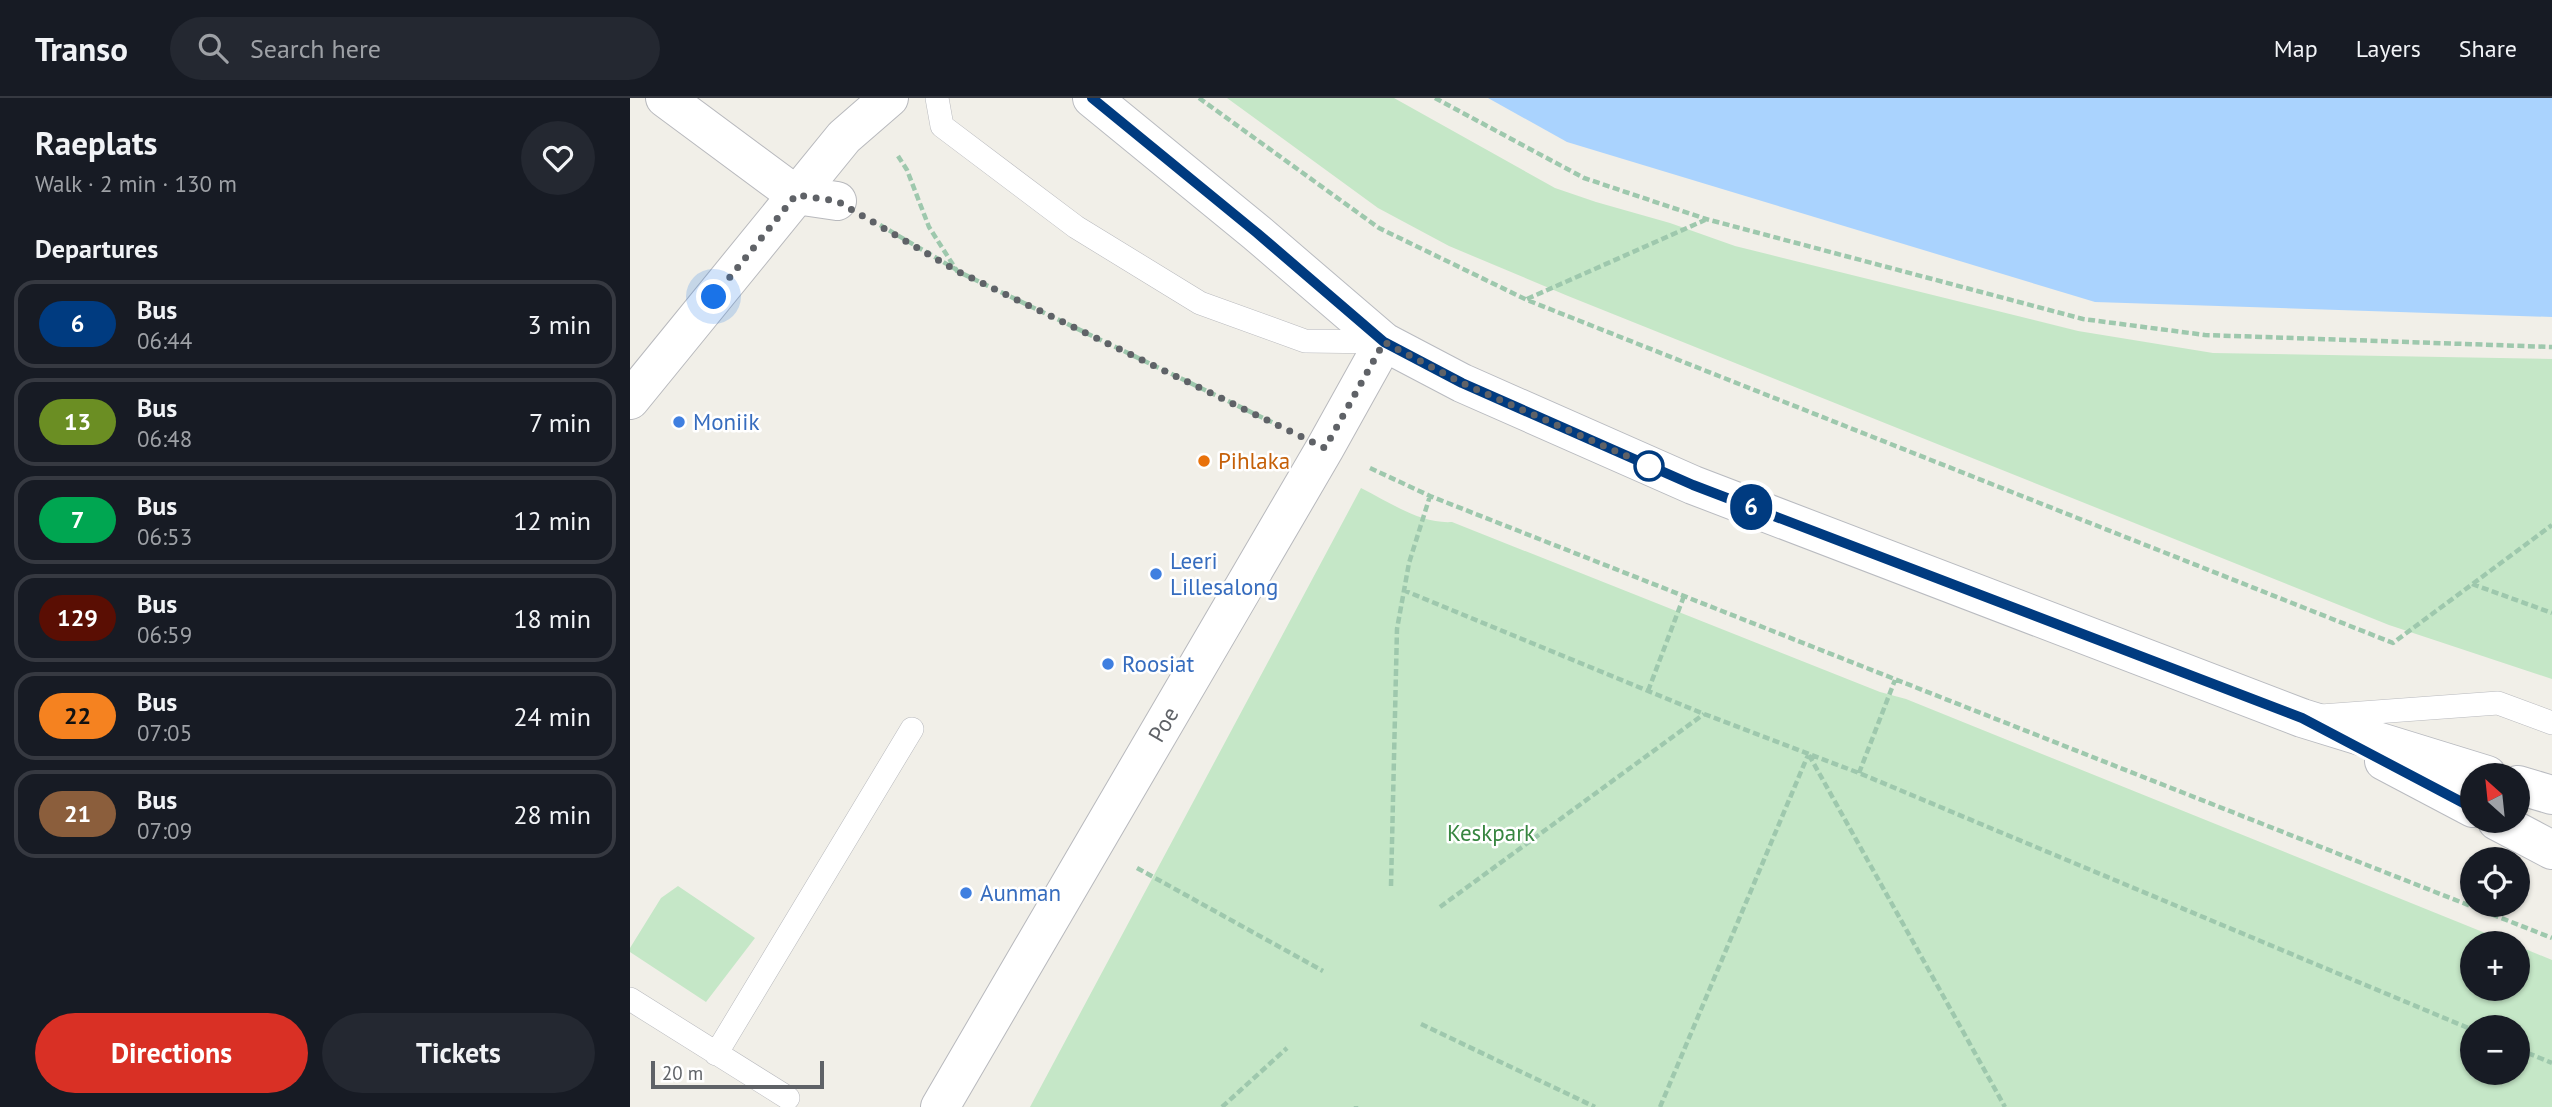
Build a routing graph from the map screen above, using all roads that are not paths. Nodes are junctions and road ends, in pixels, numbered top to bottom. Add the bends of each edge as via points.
1 (665, 98) edge
2 (889, 98) edge
3 (937, 98) edge
4 (1092, 98) edge
5 (796, 195) junction
6 (837, 201) road end
7 (1384, 342) junction
8 (630, 400) edge
9 (2302, 718) junction
10 (2552, 723) edge
11 (912, 729) dead end
12 (2460, 767) edge
13 (2530, 789) edge
14 (2552, 795) edge
15 (2460, 801) edge
16 (2520, 833) edge
17 (2552, 850) edge
18 (630, 999) edge
19 (716, 1054) junction
20 (788, 1098) dead end
21 (940, 1107) edge

1 - 5 main road
2 - 5 main road via 844,137
3 - 7 lane via 942,125 1076,227 1199,303 1305,341
4 - 7 main road
5 - 6 main road
5 - 8 main road
7 - 9 main road via 1462,383 1693,485
7 - 21 main road, Poe
9 - 10 lane via 2498,703
9 - 12 main road
9 - 15 main road
11 - 19 lane
13 - 14 main road
16 - 17 main road
18 - 19 lane
19 - 20 lane

